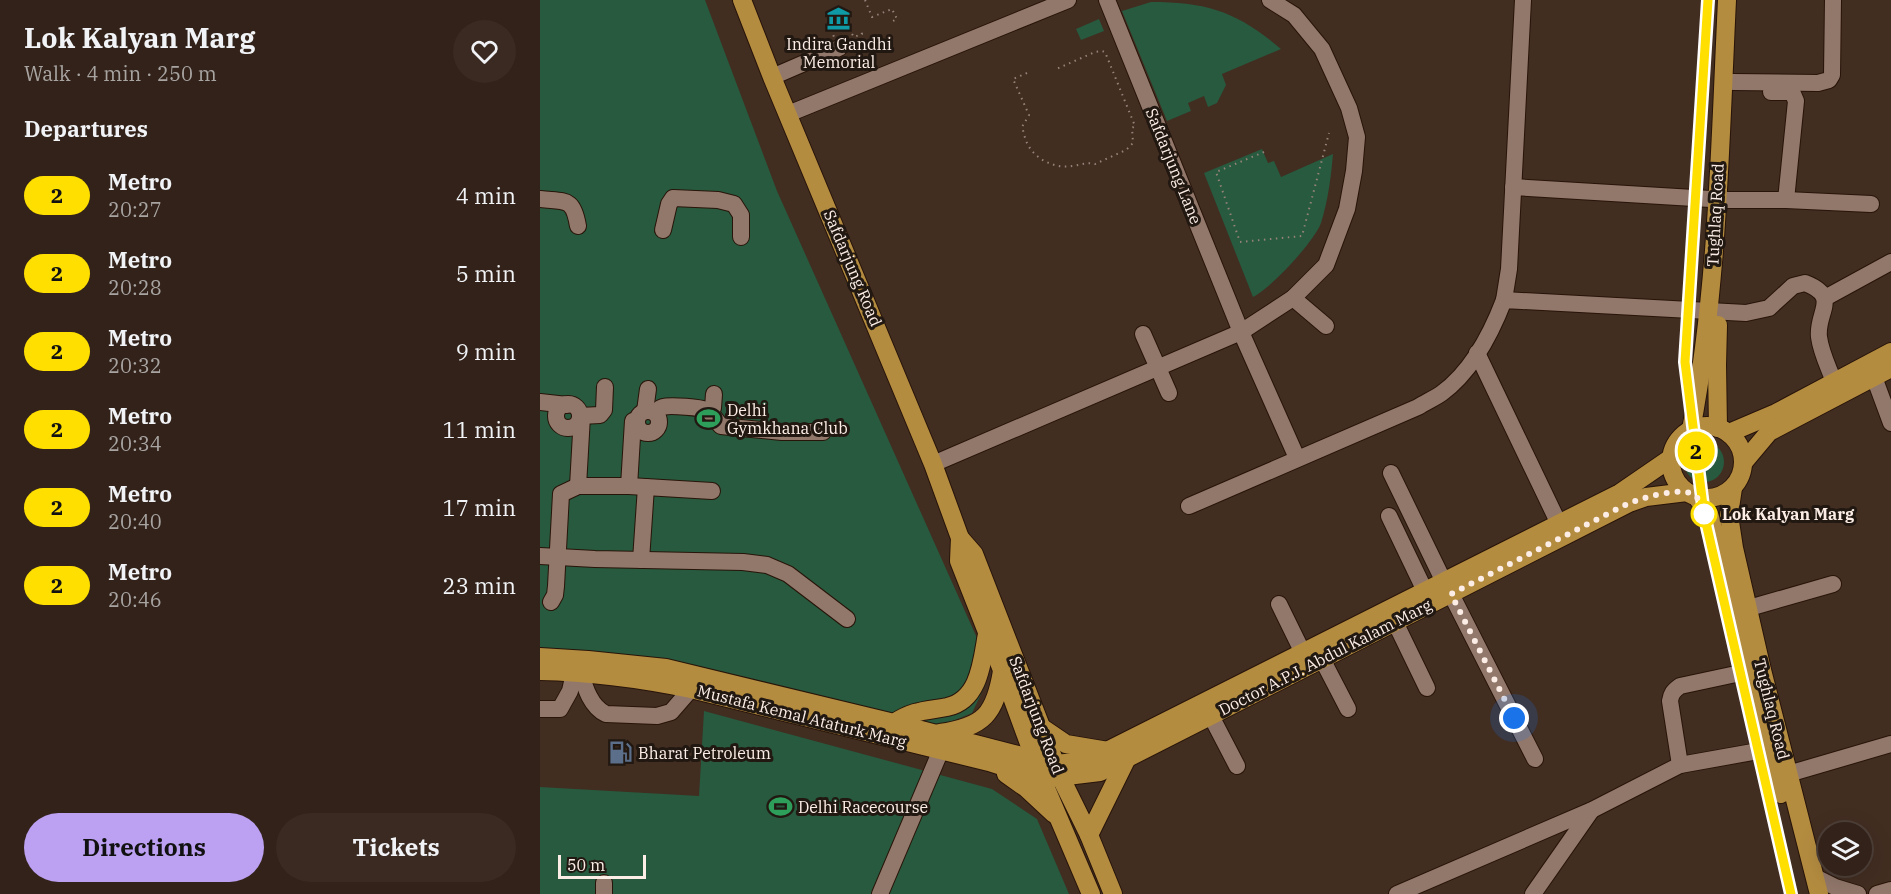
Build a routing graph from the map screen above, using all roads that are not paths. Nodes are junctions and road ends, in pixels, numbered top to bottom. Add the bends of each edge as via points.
1 (742, 0) edge
2 (1068, 0) edge
3 (1107, 0) edge
4 (1270, 0) edge
5 (1523, 0) edge
6 (1727, 0) edge
7 (1740, 0) edge
8 (1833, 0) edge
9 (839, 48) dead end
10 (772, 76) junction
11 (1732, 86) junction
12 (788, 114) junction
13 (1513, 187) junction
14 (540, 199) edge
15 (1721, 200) junction
16 (1786, 200) junction
17 (1871, 204) dead end
18 (578, 226) dead end
19 (663, 230) dead end
20 (741, 237) dead end
21 (1891, 262) edge
22 (1293, 298) junction
23 (1825, 298) junction
24 (1504, 300) junction
25 (1714, 312) junction
26 (1326, 326) dead end
27 (1241, 332) junction
28 (1143, 334) dead end
29 (1891, 352) edge
30 (1477, 353) junction
31 (1158, 368) junction
32 (1891, 368) edge
33 (1874, 377) junction
34 (1834, 382) junction
35 (605, 387) dead end
36 (648, 390) dead end
37 (1169, 393) dead end
38 (714, 394) dead end
39 (540, 402) edge
40 (604, 410) junction
41 (576, 412) junction
42 (710, 412) junction
43 (643, 417) junction
44 (1778, 420) junction
45 (1891, 423) edge
46 (1691, 429) junction
47 (1724, 430) junction
48 (824, 432) dead end
49 (1297, 458) junction
50 (1671, 458) junction
51 (1743, 463) junction
52 (933, 464) junction
53 (1391, 473) dead end
54 (578, 486) junction
55 (637, 487) junction
56 (1732, 488) junction
57 (712, 490) dead end
58 (1692, 494) junction
59 (1189, 506) dead end
60 (1389, 516) dead end
61 (1559, 524) junction
62 (960, 538) junction
63 (540, 556) edge
64 (557, 557) junction
65 (641, 560) junction
66 (1833, 584) dead end
67 (1447, 588) junction
68 (1425, 591) junction
69 (550, 602) dead end
70 (1279, 604) dead end
71 (1749, 608) junction
72 (847, 619) dead end
73 (1395, 622) junction
74 (987, 634) junction
75 (1303, 653) junction
76 (540, 657) edge
77 (1322, 659) junction
78 (1002, 670) junction
79 (540, 671) edge
80 (1756, 671) junction
81 (577, 673) junction
82 (1427, 688) dead end
83 (691, 689) junction
84 (540, 709) edge
85 (1348, 710) dead end
86 (1211, 716) junction
87 (894, 723) junction
88 (1041, 727) junction
89 (933, 734) junction
90 (1149, 739) junction
91 (1891, 744) edge
92 (1775, 747) junction
93 (941, 750) junction
94 (1108, 750) junction
95 (1127, 758) junction
96 (1535, 759) dead end
97 (989, 762) junction
98 (1680, 765) junction
99 (1237, 766) dead end
100 (1040, 770) junction
101 (1059, 771) junction
102 (1788, 774) junction
103 (1592, 810) junction
104 (1059, 820) junction
105 (1089, 835) junction
106 (1814, 888) edge
107 (1891, 890) edge
108 (880, 894) edge
109 (1091, 894) edge
110 (1113, 894) edge
111 (1397, 894) edge
112 (1533, 894) edge
113 (1858, 894) edge
114 (1877, 894) edge

1 - 10 main road, Safdarjung Road
2 - 12 street
3 - 27 street, Safdarjung Lane
4 - 22 street via 1294,15 1322,49 1349,108 1357,137 1347,209 1326,266
5 - 13 street
6 - 15 main road, Tughlaq Road
7 - 11 main road, Tughlaq Road
8 - 11 street via 1829,80
9 - 10 street
10 - 12 main road, Safdarjung Road
11 - 15 main road, Tughlaq Road
11 - 16 street via 1789,92 1795,97
12 - 52 main road, Safdarjung Road
13 - 15 street
13 - 24 street
14 - 18 street via 571,205
15 - 16 street
15 - 25 main road, Tughlaq Road
16 - 17 street
19 - 20 street via 673,198 718,200 734,204 741,215
21 - 23 street
22 - 26 street
22 - 27 street
23 - 25 street via 1812,286 1798,283 1769,308 1746,313
23 - 34 street via 1819,335
24 - 25 street
24 - 30 street
25 - 46 main road, Tughlaq Road
25 - 47 main road, Tughlaq Road
27 - 31 street
27 - 49 street, Safdarjung Lane
28 - 31 street
29 - 34 main road
30 - 49 street via 1442,392 1418,407
30 - 61 street
31 - 37 street
31 - 52 street
32 - 33 main road
33 - 44 main road
33 - 45 street
34 - 44 main road
35 - 40 street
36 - 43 street
38 - 42 street
39 - 41 street
40 - 41 street via 600,415
40 - 43 street via 612,417
41 - 54 street
42 - 43 street via 666,406
42 - 48 street via 721,426
43 - 55 street
44 - 47 main road
44 - 51 main road
46 - 47 main road via 1705,426
46 - 50 main road via 1680,438
47 - 51 main road via 1739,445
49 - 59 street
50 - 58 main road via 1676,480
50 - 61 main road, Doctor A.P.J. Abdul Kalam Marg via 1620,493
51 - 56 main road
52 - 62 main road, Safdarjung Road
53 - 67 street
54 - 55 street
54 - 64 street via 561,494
55 - 57 street
55 - 65 street
56 - 58 main road via 1713,497
56 - 71 main road, Tughlaq Road via 1729,515
58 - 67 main road, Doctor A.P.J. Abdul Kalam Marg via 1646,497 1629,503
58 - 80 main road, Tughlaq Road via 1708,514
60 - 68 street
61 - 67 main road, Doctor A.P.J. Abdul Kalam Marg
62 - 74 main road, Safdarjung Road via 959,561
62 - 88 main road, Safdarjung Road via 974,554
63 - 64 street
64 - 65 street
64 - 69 street via 555,595
65 - 72 street via 767,565 788,574
66 - 71 street
67 - 68 main road, Doctor A.P.J. Abdul Kalam Marg
67 - 73 main road, Doctor A.P.J. Abdul Kalam Marg
67 - 96 street
68 - 75 main road, Doctor A.P.J. Abdul Kalam Marg
70 - 75 street
71 - 80 main road, Tughlaq Road
73 - 77 main road, Doctor A.P.J. Abdul Kalam Marg
73 - 82 street
74 - 78 main road, Safdarjung Road
74 - 87 main road via 981,670 963,700 915,712
75 - 90 main road, Doctor A.P.J. Abdul Kalam Marg
76 - 87 main road, Mustafa Kemal Ataturk Marg via 666,668
77 - 85 street
77 - 86 main road, Doctor A.P.J. Abdul Kalam Marg
78 - 89 main road via 999,689 987,715 961,730
78 - 100 main road, Safdarjung Road
79 - 81 main road, Mustafa Kemal Ataturk Marg
80 - 92 main road, Tughlaq Road
80 - 98 street via 1674,690 1670,701
81 - 83 main road, Mustafa Kemal Ataturk Marg
81 - 83 street via 599,711 606,714 657,716 671,712
81 - 84 street via 560,709
83 - 93 main road, Mustafa Kemal Ataturk Marg
86 - 90 main road, Doctor A.P.J. Abdul Kalam Marg
86 - 99 street
87 - 89 main road, Mustafa Kemal Ataturk Marg
88 - 94 main road via 1066,744
88 - 101 main road, Safdarjung Road
89 - 100 main road, Mustafa Kemal Ataturk Marg via 1018,755
90 - 94 main road, Doctor A.P.J. Abdul Kalam Marg
90 - 95 main road, Doctor A.P.J. Abdul Kalam Marg
91 - 102 street
92 - 98 street
92 - 102 main road, Tughlaq Road
92 - 106 main road, Tughlaq Road
93 - 97 main road, Mustafa Kemal Ataturk Marg
93 - 108 street
94 - 101 main road, Doctor A.P.J. Abdul Kalam Marg
95 - 101 main road, Doctor A.P.J. Abdul Kalam Marg via 1100,772
95 - 105 main road
97 - 100 main road, Mustafa Kemal Ataturk Marg
97 - 104 main road via 1026,788
98 - 103 street
100 - 101 main road, Mustafa Kemal Ataturk Marg
100 - 104 main road, Safdarjung Road
101 - 105 main road, Safdarjung Road
102 - 106 main road, Tughlaq Road
103 - 111 street
103 - 112 street
104 - 109 main road, Safdarjung Road
105 - 110 main road, Safdarjung Road
106 - 113 street via 1835,887
107 - 114 street

